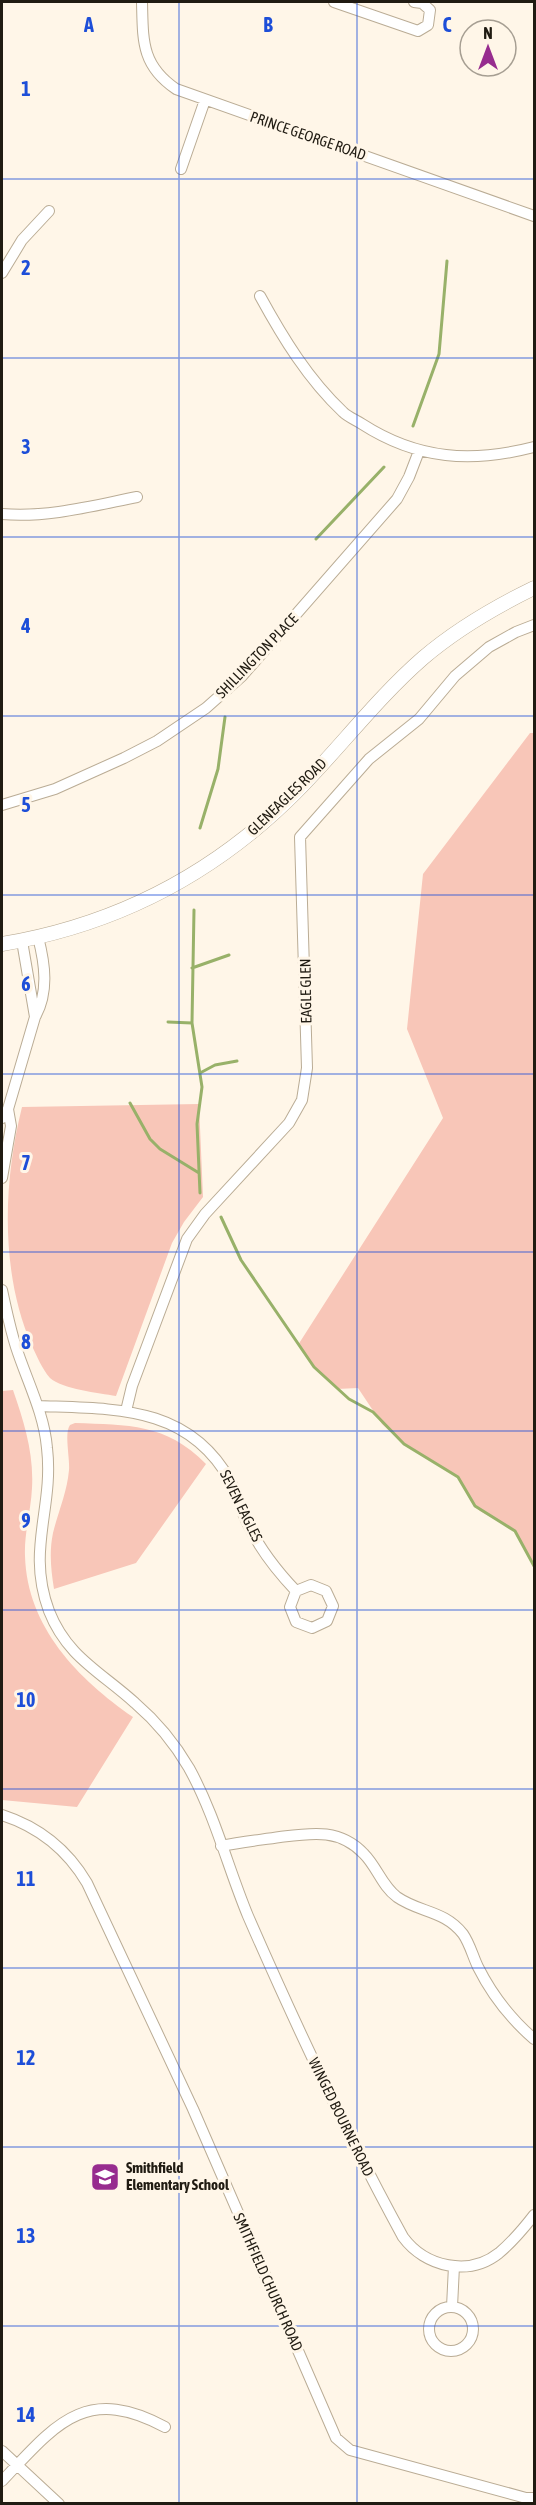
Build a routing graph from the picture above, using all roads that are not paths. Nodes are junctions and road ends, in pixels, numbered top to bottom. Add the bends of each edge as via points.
1 (142, 2) edge
2 (338, 2) edge
3 (414, 2) edge
4 (205, 100) junction
5 (181, 169) dead end
6 (49, 211) dead end
7 (534, 216) edge
8 (2, 273) edge
9 (260, 296) dead end
10 (534, 447) edge
11 (419, 451) junction
12 (137, 497) dead end
13 (2, 514) edge
14 (534, 588) edge
15 (534, 625) edge
16 (2, 805) edge
17 (38, 937) junction
18 (22, 941) junction
19 (2, 944) edge
20 (35, 1017) junction
21 (8, 1109) junction
22 (2, 1118) edge
23 (2, 1178) edge
24 (2, 1290) edge
25 (38, 1406) junction
26 (126, 1411) junction
27 (296, 1591) junction
28 (2, 1815) edge
29 (221, 1846) junction
30 (534, 2039) edge
31 (534, 2215) edge
32 (454, 2266) junction
33 (452, 2307) junction
34 (165, 2427) dead end
35 (2, 2451) edge
36 (17, 2465) junction
37 (2, 2481) edge
38 (529, 2500) edge
39 (59, 2504) edge

1 - 4 street, PRINCE GEORGE ROAD via 145,50 155,71 176,89
2 - 3 street via 418,31 428,25 430,10
4 - 5 street
4 - 7 street, PRINCE GEORGE ROAD
6 - 8 street via 22,240
9 - 11 street via 302,366 343,413 385,438
10 - 11 street via 477,457
11 - 16 street, SHILLINGTON PLACE via 397,499 242,676 206,708 158,741 124,758 56,789
12 - 13 street via 74,510
14 - 17 street, GLENEAGLES ROAD via 486,612 423,658 294,794 240,842 129,908 95,922
15 - 26 street, EAGLE GLEN via 489,647 455,676 419,719 369,759 300,837 307,1068 302,1100 289,1123 187,1239
17 - 18 street, GLENEAGLES ROAD
17 - 20 street via 44,995
18 - 19 street, GLENEAGLES ROAD
18 - 20 street
20 - 21 street
21 - 22 street
21 - 23 street via 11,1126
24 - 25 street, WINGED BOURNE ROAD via 16,1346
25 - 26 street, SEVEN EAGLES
25 - 29 street, WINGED BOURNE ROAD via 49,1470 38,1556 49,1611 87,1666 135,1702 169,1739 200,1790
26 - 27 street, SEVEN EAGLES via 180,1428 210,1451 232,1484 245,1519 265,1554
27 - 27 street via 290,1607 296,1622 312,1628 327,1621 333,1606 326,1591 311,1585
28 - 38 street, SMITHFIELD CHURCH ROAD via 47,1837 68,1856 87,1883 193,2109 336,2438 350,2450
29 - 30 street via 310,1833 331,1834 349,1841 371,1861 395,1895 442,1916 458,1928 489,1986
29 - 32 street, WINGED BOURNE ROAD via 327,2093 403,2237 428,2259
31 - 32 street, WINGED BOURNE ROAD via 498,2254 478,2264
32 - 33 street
33 - 33 street via 467,2314 473,2329 467,2345 451,2351 436,2344 429,2329 436,2313
34 - 36 street via 129,2411 93,2410 58,2424
35 - 36 street
36 - 37 street
36 - 39 street

